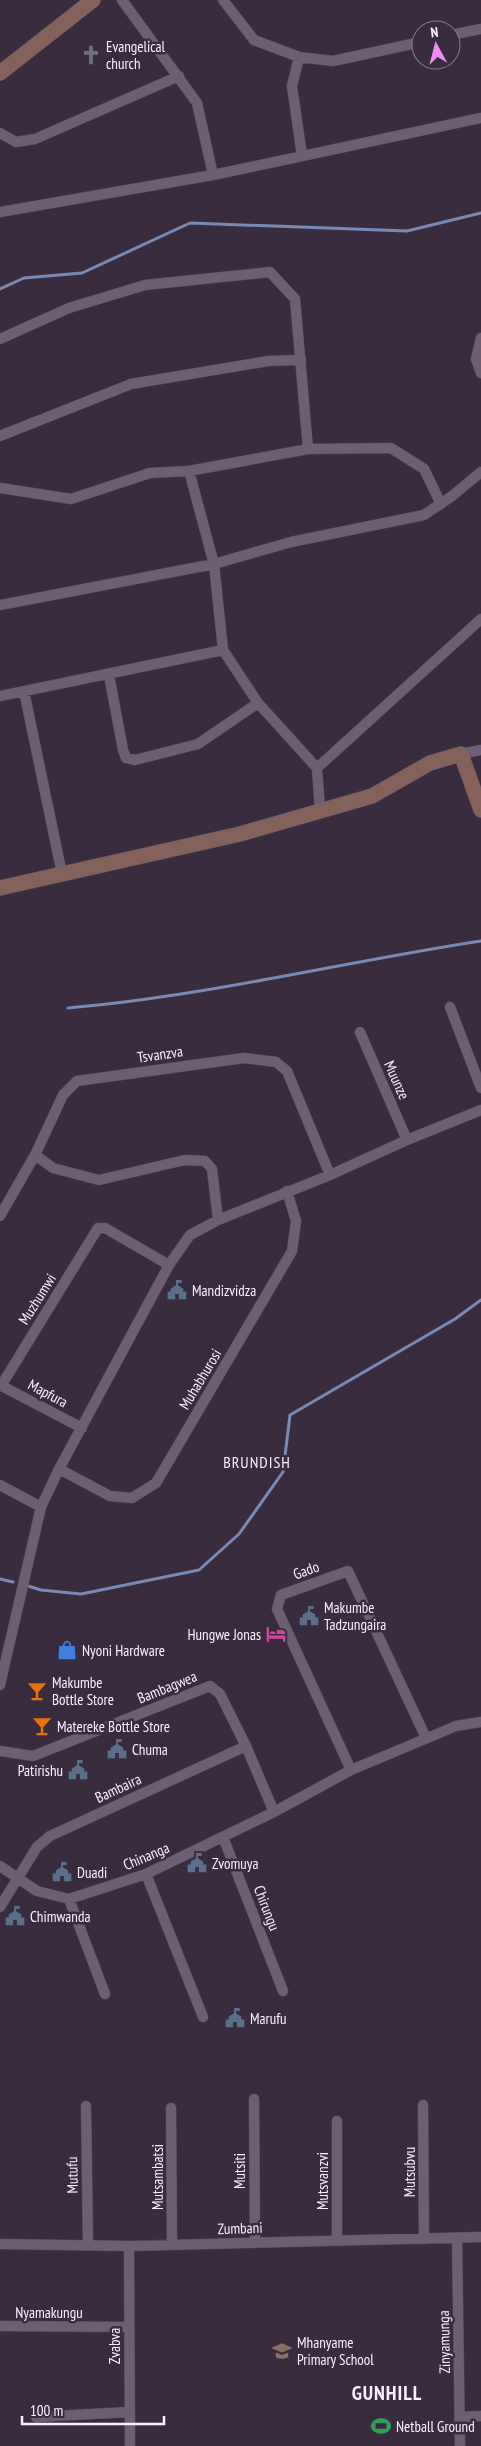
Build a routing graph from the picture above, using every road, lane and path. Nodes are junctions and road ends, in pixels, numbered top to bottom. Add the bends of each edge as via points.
1 (122, 0) edge
2 (223, 0) edge
3 (85, 2) edge
4 (481, 29) edge
5 (461, 33) edge
6 (411, 44) edge
7 (299, 57) junction
8 (0, 73) edge
9 (179, 76) junction
10 (481, 118) edge
11 (0, 133) edge
12 (302, 156) junction
13 (213, 174) junction
14 (0, 212) edge
15 (481, 338) edge
16 (0, 339) edge
17 (301, 360) junction
18 (481, 373) edge
19 (0, 436) edge
20 (308, 449) junction
21 (189, 472) junction
22 (481, 472) edge
23 (0, 488) edge
24 (441, 504) junction
25 (214, 564) junction
26 (0, 604) edge
27 (481, 619) edge
28 (223, 650) junction
29 (109, 675) junction
30 (24, 691) junction
31 (0, 696) edge
32 (258, 703) junction
33 (481, 750) edge
34 (461, 754) junction
35 (317, 768) junction
36 (320, 810) junction
37 (481, 810) edge
38 (62, 874) junction
39 (0, 888) edge
40 (450, 1007) dead end
41 (360, 1032) dead end
42 (481, 1088) edge
43 (481, 1110) edge
44 (407, 1140) junction
45 (35, 1155) junction
46 (330, 1175) junction
47 (287, 1191) junction
48 (0, 1216) edge
49 (218, 1220) junction
50 (169, 1265) junction
51 (1, 1386) edge
52 (82, 1428) junction
53 (59, 1469) junction
54 (0, 1484) edge
55 (41, 1507) junction
56 (4, 1649) edge
57 (0, 1686) edge
58 (481, 1722) edge
59 (426, 1738) junction
60 (246, 1746) junction
61 (0, 1751) edge
62 (351, 1770) junction
63 (274, 1812) junction
64 (223, 1837) junction
65 (0, 1866) edge
66 (146, 1874) junction
67 (18, 1877) junction
68 (69, 1900) junction
69 (0, 1907) edge
70 (283, 1991) dead end
71 (105, 1994) dead end
72 (203, 2017) dead end
73 (254, 2099) dead end
74 (423, 2104) dead end
75 (86, 2106) dead end
76 (171, 2108) dead end
77 (337, 2122) dead end
78 (481, 2237) edge
79 (457, 2238) junction
80 (424, 2239) junction
81 (337, 2241) junction
82 (254, 2242) junction
83 (0, 2244) edge
84 (88, 2244) junction
85 (172, 2245) junction
86 (129, 2246) junction
87 (0, 2326) edge
88 (129, 2327) junction
89 (129, 2412) junction
90 (481, 2416) edge
91 (460, 2417) junction
92 (36, 2418) dead end
93 (130, 2446) edge
94 (460, 2446) edge

1 - 9 street
2 - 7 street via 254,40
3 - 8 street
4 - 5 street
6 - 7 street via 333,61
7 - 12 street via 292,86
9 - 11 street via 35,139 16,142
9 - 13 street via 197,103
10 - 12 street
12 - 13 street
13 - 14 street
15 - 18 street via 476,358
16 - 17 street via 69,308 145,285 270,272 294,299
17 - 19 street via 268,362 131,384
17 - 20 street
20 - 21 street
20 - 24 street via 391,448 424,469
21 - 23 street via 150,472 71,499
21 - 25 street
22 - 24 street
24 - 25 street via 424,515 291,542
25 - 26 street
25 - 28 street
27 - 35 street
28 - 29 street
28 - 32 street
29 - 30 street
29 - 32 street via 123,750 126,758 135,760 198,744
30 - 31 street
30 - 38 street
32 - 35 street
33 - 34 street
34 - 36 street via 430,763 372,796
34 - 37 street
35 - 36 street
36 - 38 street via 240,834
38 - 39 street
40 - 42 street
41 - 44 street, Muunze
43 - 44 street
44 - 46 street
45 - 46 street, Tsvanzva via 63,1095 77,1081 244,1058 276,1062 287,1071
45 - 48 street, Tsvanzva
45 - 49 street via 53,1168 99,1180 184,1160 205,1161 212,1169
46 - 47 street
47 - 49 street
47 - 53 street, Muhabhurosi via 296,1221 292,1252 156,1483 132,1498 110,1496
49 - 50 street via 190,1235
50 - 51 street, Muzhumwi via 106,1228 98,1228
50 - 52 street
51 - 52 street, Mapfura
52 - 53 street
53 - 55 street
54 - 55 street
55 - 56 street
56 - 57 street
58 - 59 street, Chinanga via 456,1726
59 - 62 street, Chinanga
59 - 62 street, Gado via 348,1571 281,1595 278,1609
60 - 61 street, Bambagwea via 220,1694 210,1686 33,1756
60 - 63 street, Bambagwea
60 - 67 street, Bambaira via 50,1836 37,1847
62 - 63 street, Chinanga
63 - 64 street, Chinanga
64 - 66 street, Chinanga
64 - 70 street, Chirungu
65 - 67 street
66 - 68 street, Chinanga
66 - 72 street
67 - 68 street via 37,1891
67 - 69 street, Bambaira
68 - 71 street
73 - 82 street, Mutsiti
74 - 80 street, Mutsubvu
75 - 84 street, Mutufu
76 - 85 street, Mutsambatsi
77 - 81 street, Mutsvanzvi
78 - 79 street, Zumbani
79 - 80 street, Zumbani
79 - 91 street, Zinyamunga
80 - 81 street, Zumbani
81 - 82 street, Zumbani
82 - 85 street, Zumbani
83 - 84 street, Zumbani
84 - 86 street, Zumbani
85 - 86 street, Zumbani
86 - 88 street, Zvabva
87 - 88 street, Nyamakungu
88 - 89 street, Zvabva
89 - 92 street
89 - 93 street, Zvabva
90 - 91 street
91 - 94 street, Zinyamunga

